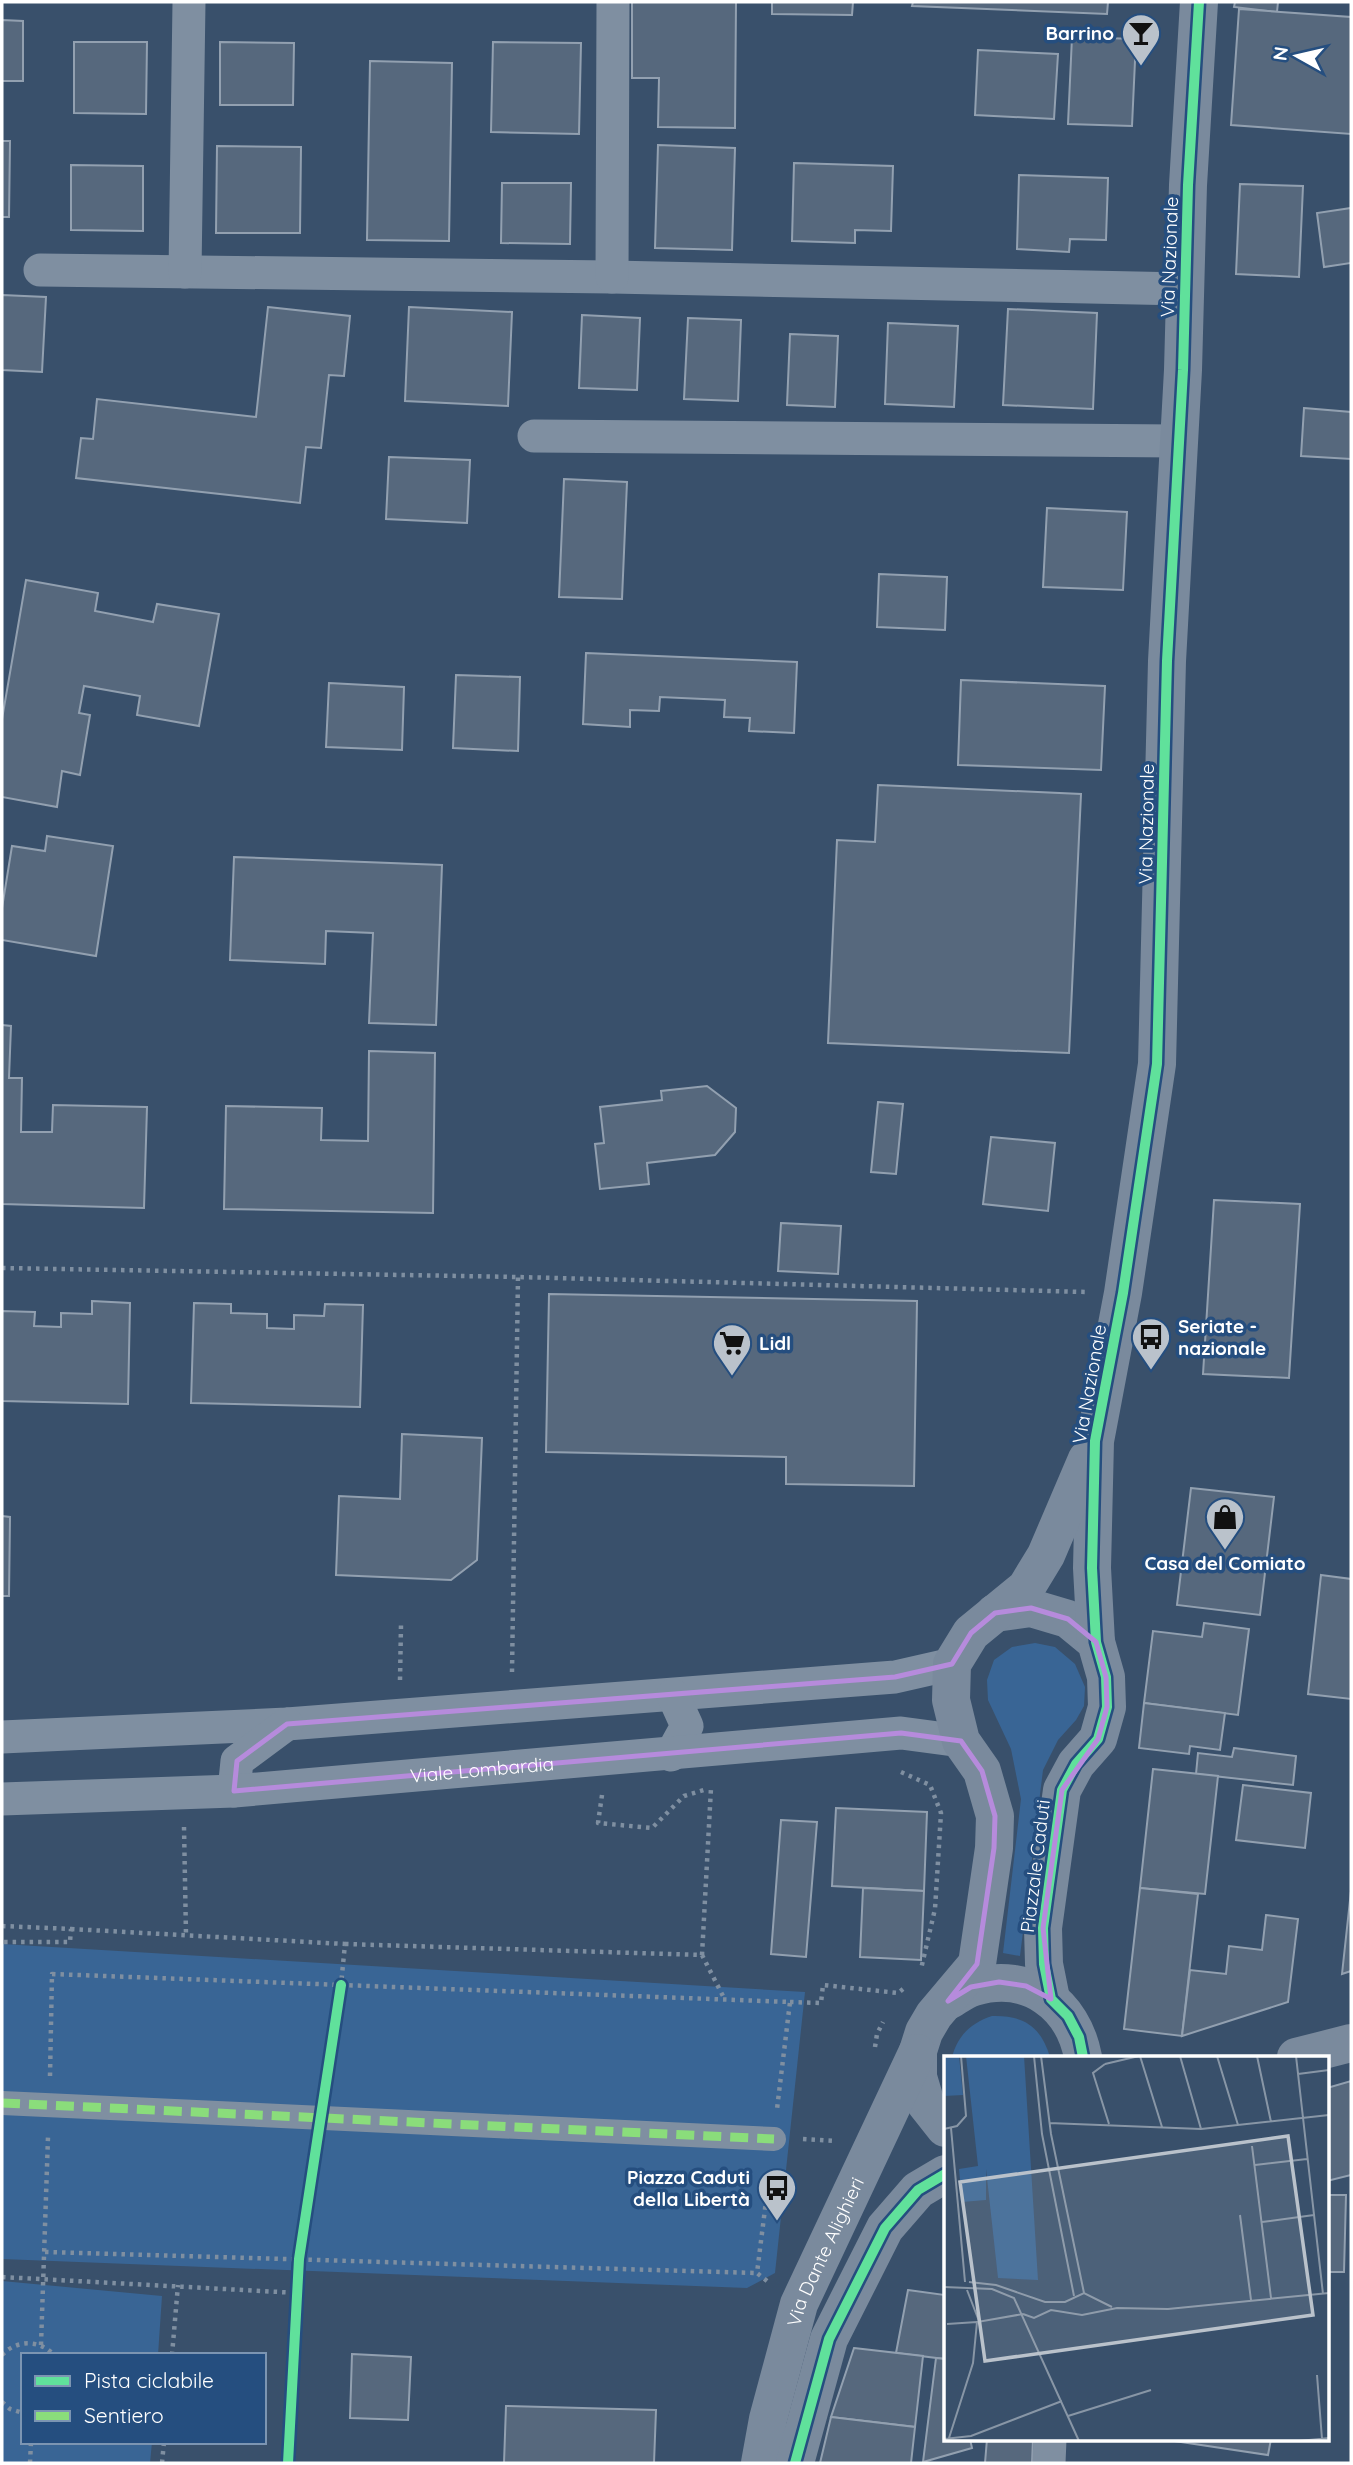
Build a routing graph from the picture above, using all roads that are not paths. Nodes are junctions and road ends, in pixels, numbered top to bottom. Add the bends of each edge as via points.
1 (189, 2) edge
2 (613, 2) edge
3 (1199, 2) edge
4 (40, 270) dead end
5 (185, 272) junction
6 (612, 277) junction
7 (1185, 289) junction
8 (534, 436) dead end
9 (1178, 441) junction
10 (1094, 1441) junction
11 (995, 1613) junction
12 (1096, 1642) junction
13 (952, 1664) junction
14 (673, 1695) junction
15 (287, 1724) junction
16 (2, 1737) edge
17 (961, 1741) junction
18 (671, 1755) junction
19 (234, 1791) junction
20 (2, 1799) edge
21 (933, 1990) junction
22 (1051, 1999) junction
23 (1351, 2043) edge
24 (1081, 2047) edge
25 (918, 2051) junction
26 (1110, 2056) edge
27 (1300, 2056) edge
28 (2, 2103) edge
29 (944, 2127) edge
30 (774, 2138) road end
31 (944, 2175) edge
32 (1051, 2440) edge
33 (760, 2463) edge
34 (795, 2463) edge
35 (1049, 2463) edge

1 - 5 street
2 - 6 street
3 - 7 main road, Via Nazionale
4 - 5 street
5 - 6 street
6 - 7 street
7 - 9 main road, Via Nazionale
8 - 9 street
9 - 10 main road, Via Nazionale via 1167,661 1157,1064 1123,1293
10 - 11 main road, Via Nazionale via 1046,1555 1026,1588
10 - 12 main road, Via Nazionale
11 - 12 main road via 1031,1608 1050,1613 1068,1619
11 - 13 main road, Piazzale Caduti via 971,1633
12 - 22 main road, Piazzale Caduti via 1106,1677 1107,1707 1098,1740 1076,1764 1062,1790 1043,1928
13 - 14 street via 895,1677
13 - 17 main road, Piazzale Caduti via 951,1700
14 - 15 street
14 - 18 street via 687,1726
15 - 16 street
15 - 19 street via 237,1762
17 - 18 street, Viale Lombardia via 901,1734
17 - 21 main road, Piazzale Caduti via 982,1771 995,1816 994,1848 977,1964
18 - 19 street, Viale Lombardia
19 - 20 street, Viale Lombardia
21 - 22 main road, Piazzale Caduti via 999,1982 1026,1986
21 - 25 main road, Piazzale Caduti via 929,2024
22 - 24 main road, Piazzale Caduti via 1068,2017
23 - 27 main road
24 - 26 main road
25 - 29 main road, Piazzale Caduti via 918,2077 926,2104
25 - 33 main road, Via Dante Alighieri via 799,2304
28 - 30 street
31 - 34 main road, Via Dante Alighieri via 918,2190 886,2228 828,2339
32 - 35 street

